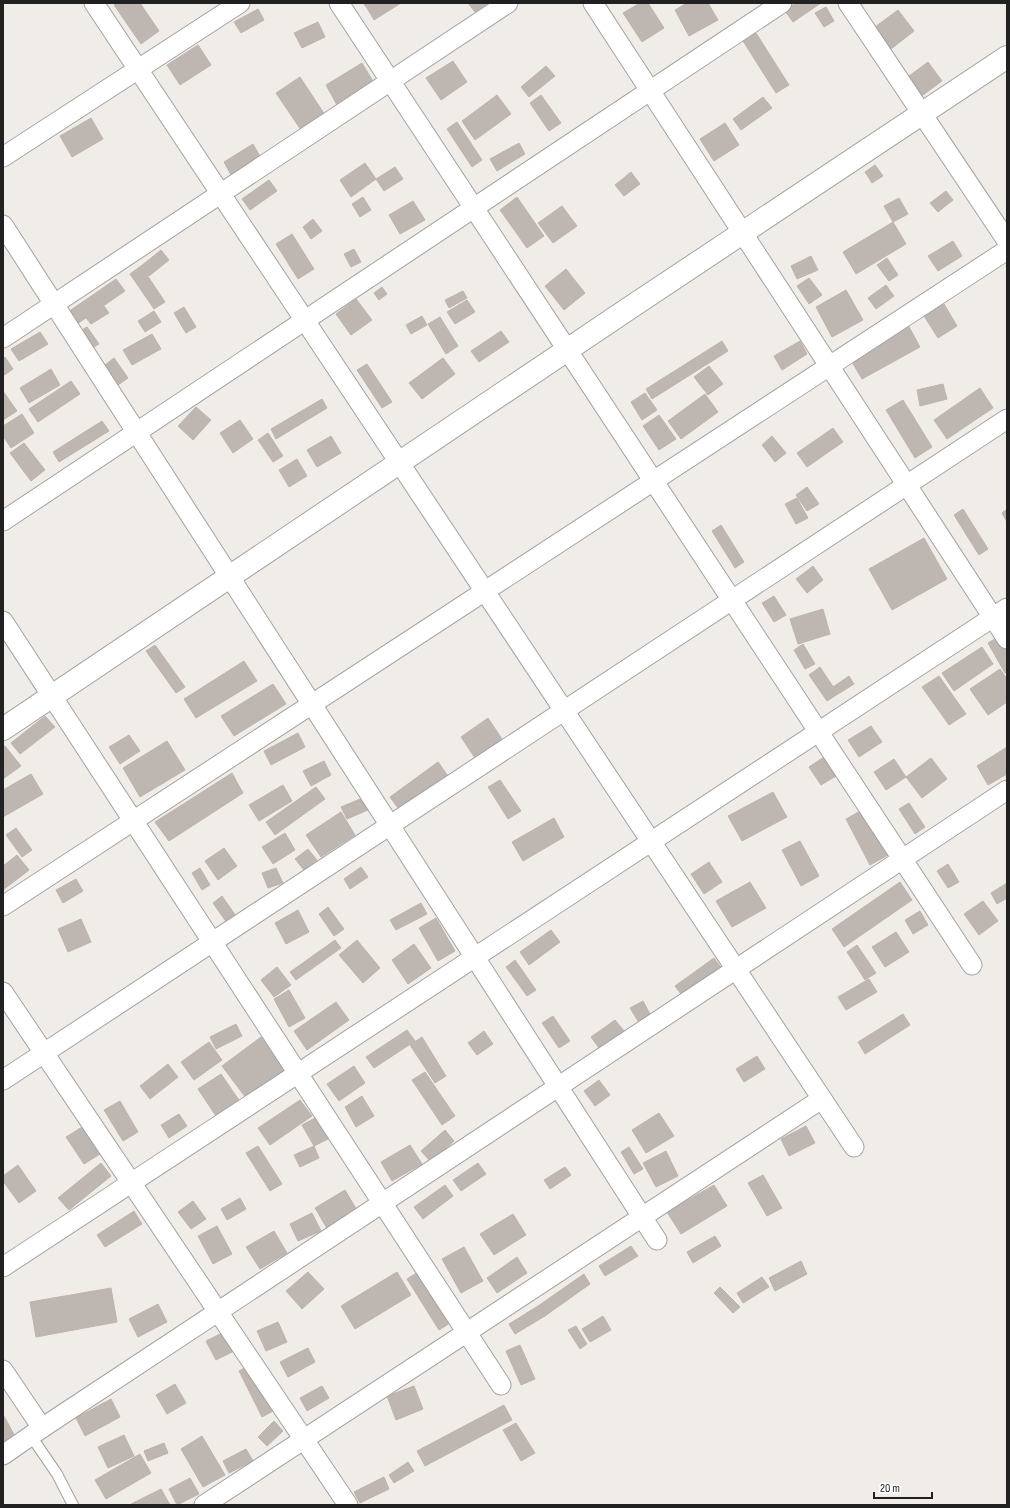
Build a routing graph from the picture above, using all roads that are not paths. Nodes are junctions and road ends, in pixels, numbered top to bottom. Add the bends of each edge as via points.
1 (94, 3) edge
2 (240, 3) edge
3 (339, 3) edge
4 (508, 3) edge
5 (592, 3) edge
6 (782, 3) edge
7 (848, 3) edge
8 (1007, 57) edge
9 (138, 69) junction
10 (390, 81) junction
11 (650, 91) junction
12 (922, 113) junction
13 (3, 157) edge
14 (221, 194) junction
15 (474, 208) junction
16 (3, 225) edge
17 (742, 233) junction
18 (1007, 241) edge
19 (1007, 250) edge
20 (54, 304) junction
21 (305, 320) junction
22 (3, 338) edge
23 (567, 350) junction
24 (829, 366) junction
25 (1007, 419) edge
26 (136, 432) junction
27 (400, 463) junction
28 (653, 482) junction
29 (907, 485) junction
30 (3, 521) edge
31 (230, 577) junction
32 (485, 591) junction
33 (732, 600) junction
34 (1000, 613) edge
35 (3, 621) edge
36 (1007, 639) edge
37 (52, 696) junction
38 (312, 704) junction
39 (564, 711) junction
40 (3, 729) edge
41 (819, 732) junction
42 (1007, 790) edge
43 (133, 821) junction
44 (390, 825) junction
45 (651, 842) junction
46 (902, 860) junction
47 (3, 906) edge
48 (212, 942) junction
49 (475, 957) junction
50 (972, 965) dead end
51 (736, 970) junction
52 (3, 992) edge
53 (44, 1053) junction
54 (298, 1074) junction
55 (3, 1080) edge
56 (558, 1087) junction
57 (814, 1104) dead end
58 (854, 1147) dead end
59 (131, 1183) junction
60 (382, 1203) junction
61 (642, 1217) junction
62 (657, 1240) dead end
63 (3, 1267) edge
64 (218, 1312) junction
65 (467, 1332) junction
66 (3, 1370) edge
67 (501, 1385) dead end
68 (36, 1432) junction
69 (304, 1440) junction
70 (3, 1455) edge
71 (74, 1505) edge
72 (204, 1505) edge
73 (348, 1505) edge

1 - 9 street
2 - 9 street
3 - 10 street
4 - 10 street
5 - 11 street
6 - 11 street
7 - 12 street
8 - 12 street
9 - 13 street
9 - 14 street
10 - 14 street
10 - 15 street
11 - 15 street
11 - 17 street
12 - 17 street
12 - 18 street
14 - 20 street
14 - 21 street
15 - 21 street
15 - 23 street
16 - 20 street
17 - 23 street
17 - 24 street
19 - 24 street
20 - 22 street
20 - 26 street
21 - 26 street
21 - 27 street
23 - 27 street
23 - 28 street
24 - 28 street
24 - 29 street
25 - 29 street
26 - 30 street
26 - 31 street
27 - 31 street
27 - 32 street
28 - 32 street
28 - 33 street
29 - 33 street
29 - 34 street
31 - 37 street
31 - 38 street
32 - 38 street
32 - 39 street
33 - 39 street
33 - 41 street
34 - 36 street
34 - 41 street
35 - 37 street
37 - 40 street
37 - 43 street
38 - 43 street
38 - 44 street
39 - 44 street
39 - 45 street
41 - 45 street
41 - 46 street
42 - 46 street
43 - 47 street
43 - 48 street
44 - 48 street
44 - 49 street
45 - 49 street
45 - 51 street
46 - 50 street
46 - 51 street
48 - 53 street
48 - 54 street
49 - 54 street
49 - 56 street
51 - 56 street
51 - 58 street
52 - 53 street
53 - 55 street
53 - 59 street
54 - 59 street
54 - 60 street
56 - 60 street
56 - 61 street
57 - 61 street
59 - 63 street
59 - 64 street
60 - 64 street
60 - 65 street
61 - 62 street
61 - 65 street
64 - 68 street
64 - 69 street
65 - 67 street
65 - 69 street
66 - 68 street
68 - 70 street
68 - 71 lane
69 - 72 street
69 - 73 street

